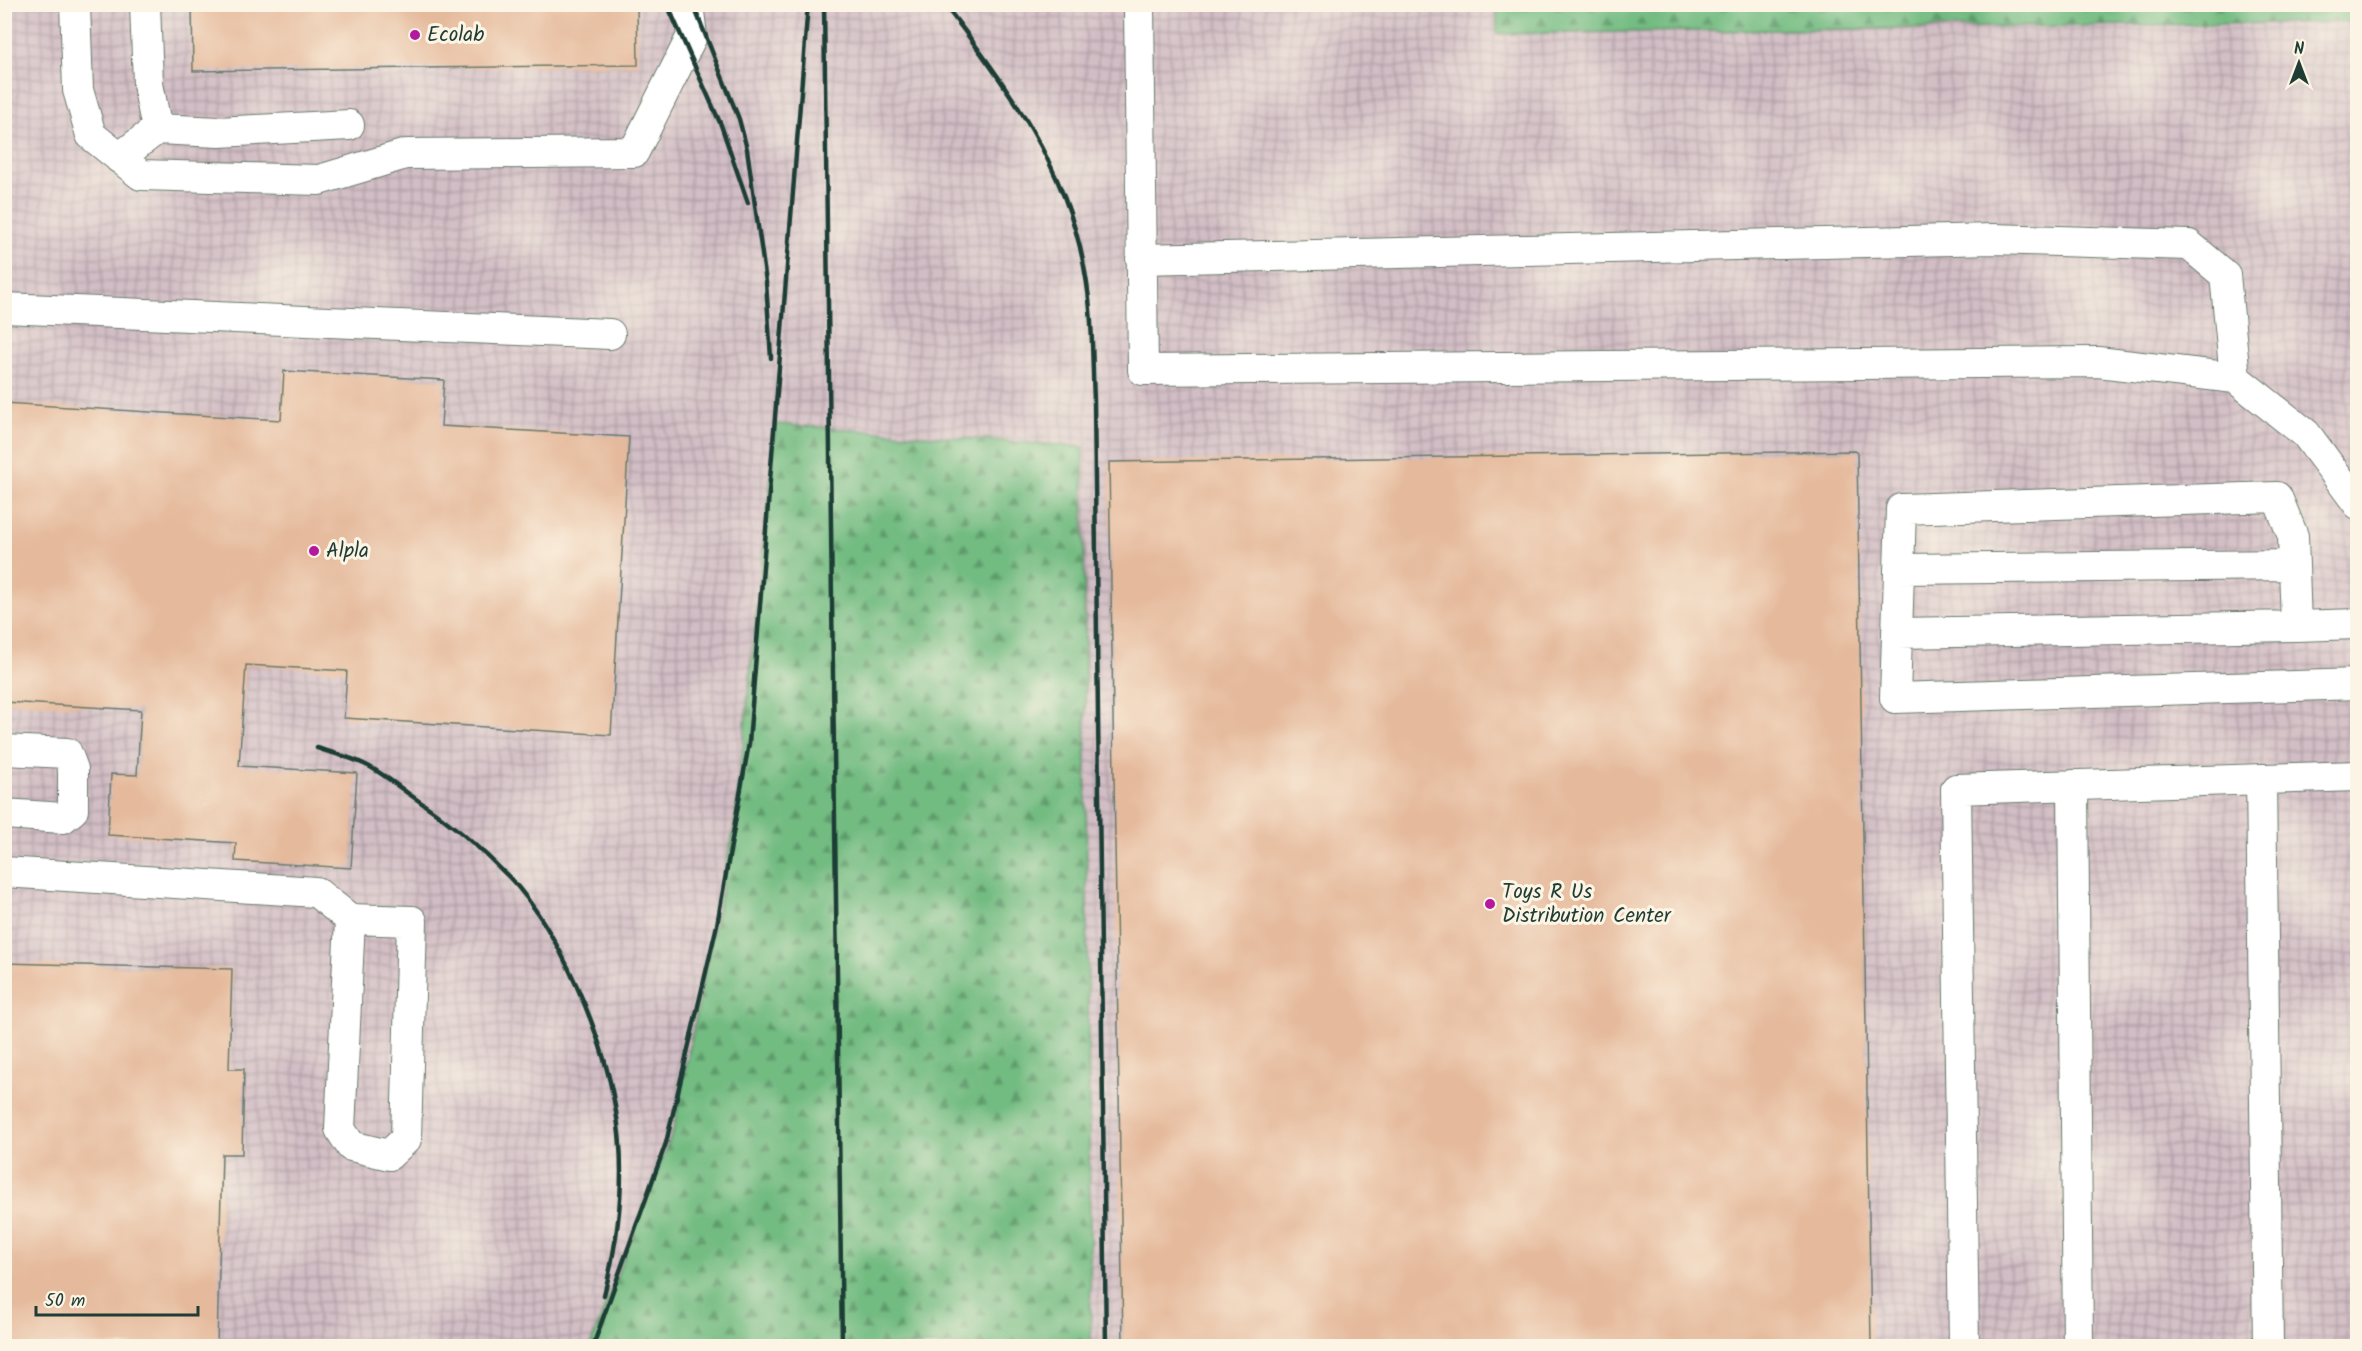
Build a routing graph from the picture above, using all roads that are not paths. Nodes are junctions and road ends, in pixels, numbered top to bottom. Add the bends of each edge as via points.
1 (75, 4) edge
2 (145, 4) edge
3 (688, 4) edge
4 (1139, 4) edge
5 (349, 125) dead end
6 (157, 129) junction
7 (119, 158) junction
8 (1141, 259) junction
9 (4, 308) edge
10 (610, 334) dead end
11 (2235, 378) junction
12 (2358, 504) edge
13 (2294, 565) junction
14 (1899, 569) junction
15 (2358, 624) edge
16 (2296, 626) junction
17 (1897, 633) junction
18 (2358, 684) edge
19 (4, 750) edge
20 (2358, 776) edge
21 (2261, 779) junction
22 (2073, 785) junction
23 (4, 814) edge
24 (4, 872) edge
25 (350, 919) junction
26 (1964, 1347) edge
27 (2078, 1347) edge
28 (2268, 1347) edge

1 - 7 lane via 78,90 91,135
2 - 6 lane via 148,84
3 - 7 lane via 692,36 634,152 406,154 319,180 141,175
4 - 8 lane
5 - 6 lane via 219,132
6 - 7 lane
8 - 11 lane via 1993,238 2189,245 2225,275
8 - 11 lane via 1143,370 2098,362
9 - 10 lane
11 - 12 lane via 2306,434
13 - 14 lane
13 - 14 lane via 2293,536 2277,496 1901,509
13 - 16 lane
14 - 17 lane
15 - 16 lane
16 - 17 lane
17 - 18 lane via 1895,698
19 - 23 lane via 67,753 73,769 73,810 63,818
20 - 21 lane
21 - 22 lane
21 - 28 lane
22 - 26 lane via 1956,789
22 - 27 lane
24 - 25 lane via 316,892
25 - 25 lane via 340,1129 351,1146 389,1155 406,1139 412,921

